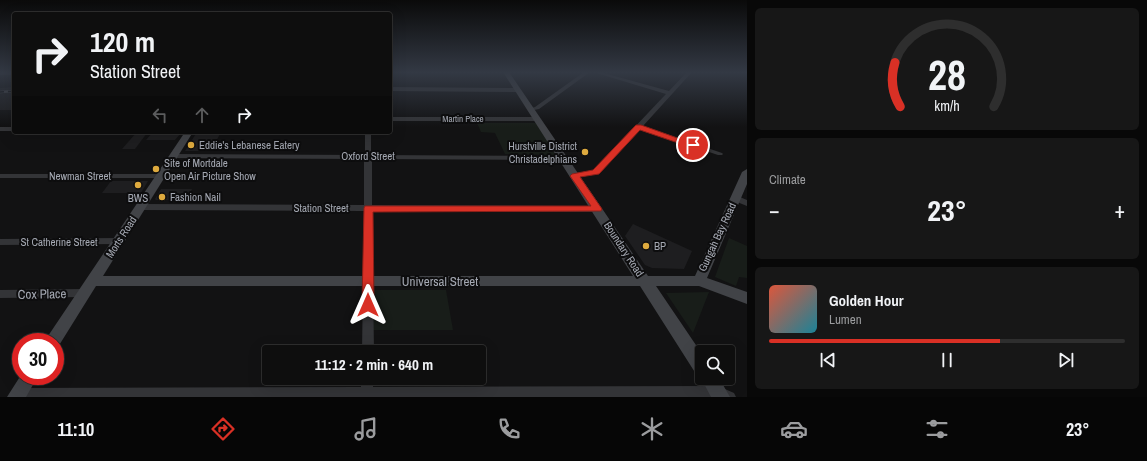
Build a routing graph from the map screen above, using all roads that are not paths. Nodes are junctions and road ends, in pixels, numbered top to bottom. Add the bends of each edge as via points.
1 (517, 90) edge
2 (561, 91) edge
3 (661, 91) edge
4 (672, 91) edge
5 (670, 93) junction
6 (531, 110) junction
7 (392, 119) edge
8 (537, 119) junction
9 (639, 127) junction
10 (12, 129) edge
11 (1, 130) edge
12 (188, 134) edge
13 (368, 134) edge
14 (720, 154) dead end
15 (174, 156) junction
16 (368, 156) junction
17 (562, 158) junction
18 (747, 172) edge
19 (0, 176) edge
20 (161, 176) junction
21 (575, 176) junction
22 (735, 198) junction
23 (747, 202) edge
24 (140, 207) junction
25 (368, 208) junction
26 (597, 209) junction
27 (0, 242) edge
28 (118, 242) junction
29 (368, 281) junction
30 (645, 281) junction
31 (699, 281) junction
32 (88, 287) junction
33 (0, 294) edge
34 (747, 298) edge
35 (58, 333) edge
36 (368, 345) edge
37 (695, 357) edge
38 (24, 385) edge
39 (719, 391) edge
40 (367, 394) edge
41 (17, 395) edge

1 - 6 street, Boundary Road
2 - 6 street
3 - 5 street
4 - 5 street
5 - 9 street
6 - 8 street, Boundary Road
7 - 8 street, Martin Place
8 - 17 street, Boundary Road
9 - 14 street
9 - 21 street via 596,172
10 - 11 street
12 - 15 street, Morts Road
13 - 16 street
15 - 16 street, Oxford Street
15 - 20 street, Morts Road
16 - 17 street, Oxford Street
16 - 25 street
17 - 21 street, Boundary Road
18 - 22 street, Gungah Bay Road
19 - 20 street, Newman Street
20 - 24 street, Morts Road
21 - 26 street, Boundary Road
22 - 23 street
22 - 31 street, Gungah Bay Road
24 - 25 street, Station Street
24 - 28 street, Morts Road
25 - 26 street, Station Street
25 - 29 street
26 - 30 street, Boundary Road
27 - 28 street, St Catherine Street
28 - 32 street, Morts Road
29 - 30 street, Universal Street
29 - 32 street, Universal Street
29 - 36 street
30 - 31 street, Universal Street
30 - 37 street, Boundary Road
31 - 34 street, Universal Street
32 - 33 street, Cox Place
32 - 35 street, Morts Road
38 - 41 street
39 - 40 street
40 - 41 street

